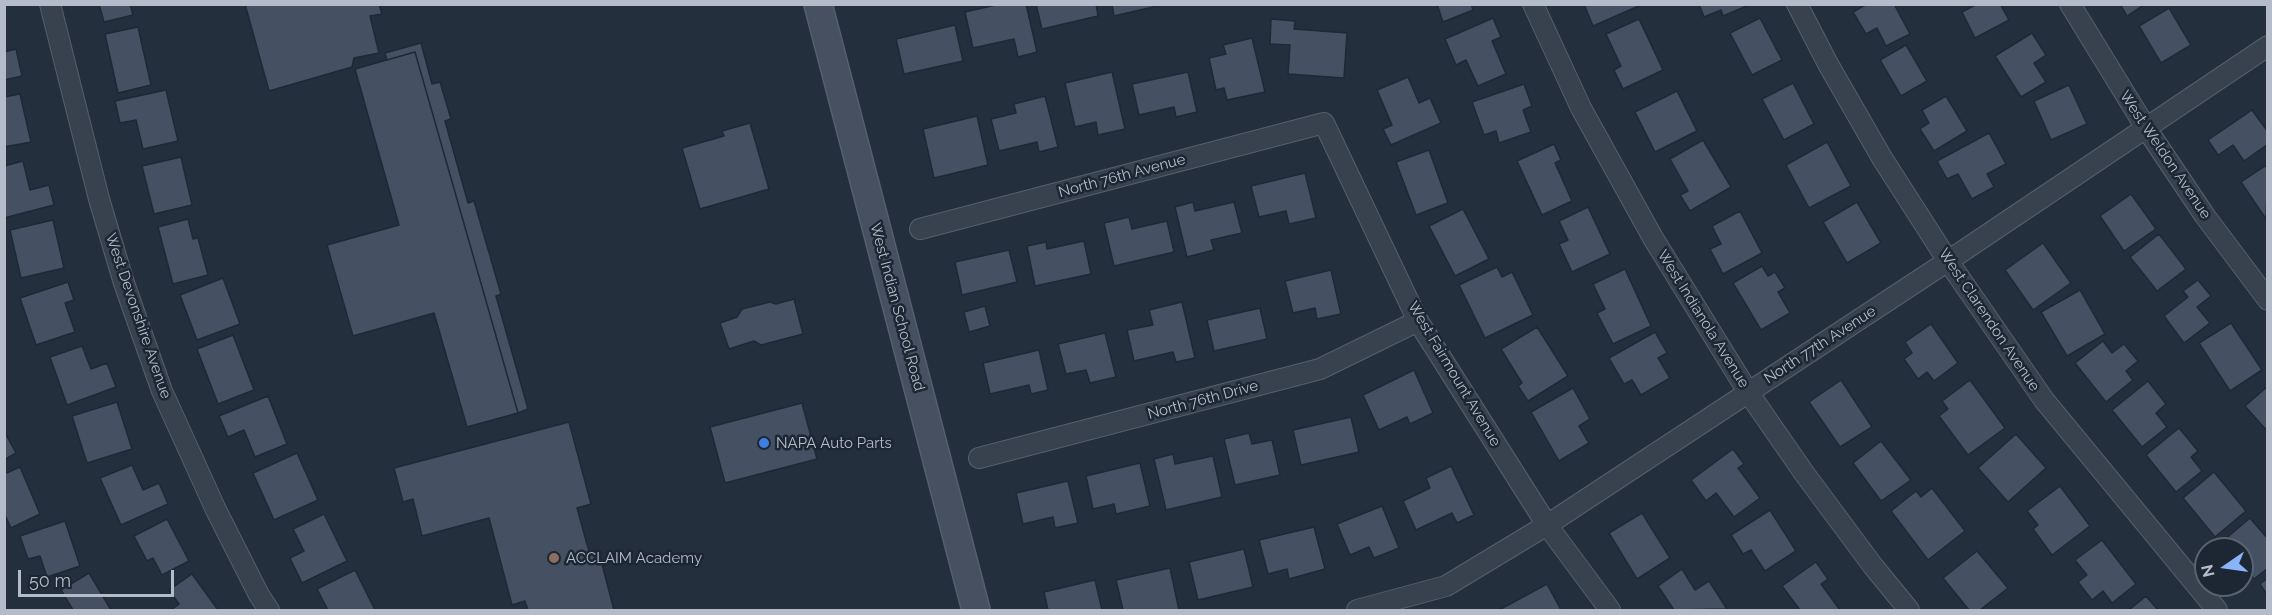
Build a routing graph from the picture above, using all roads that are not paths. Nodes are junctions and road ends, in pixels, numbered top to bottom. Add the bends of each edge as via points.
1 (50, 4) edge
2 (818, 4) edge
3 (1533, 4) edge
4 (1797, 4) edge
5 (2070, 4) edge
6 (2268, 46) edge
7 (1324, 123) joint
8 (2145, 128) junction
9 (920, 229) dead end
10 (1948, 261) junction
11 (2268, 300) edge
12 (1418, 321) junction
13 (1748, 392) junction
14 (979, 458) dead end
15 (1547, 525) junction
16 (269, 610) edge
17 (976, 610) edge
18 (1357, 610) edge
19 (1610, 610) edge
20 (1909, 610) edge
21 (2217, 610) edge

1 - 16 street, West Devonshire Avenue via 99,199 162,391 216,510
2 - 17 main road, West Indian School Road
3 - 13 street, West Indianola Avenue via 1581,108 1653,238
4 - 10 street, West Clarendon Avenue via 1882,158
5 - 8 street, West Weldon Avenue
6 - 8 street, North 77th Avenue
7 - 9 street, North 76th Avenue
7 - 12 street, West Fairmount Avenue
8 - 10 street, North 77th Avenue
8 - 11 street, West Weldon Avenue
10 - 13 street, North 77th Avenue
10 - 21 street, West Clarendon Avenue via 2044,400
12 - 14 street, North 76th Drive via 1320,369
12 - 15 street, West Fairmount Avenue
13 - 15 street, North 77th Avenue
13 - 20 street, West Indianola Avenue via 1804,473
15 - 18 street, North 77th Avenue via 1446,586
15 - 19 street, West Fairmount Avenue

